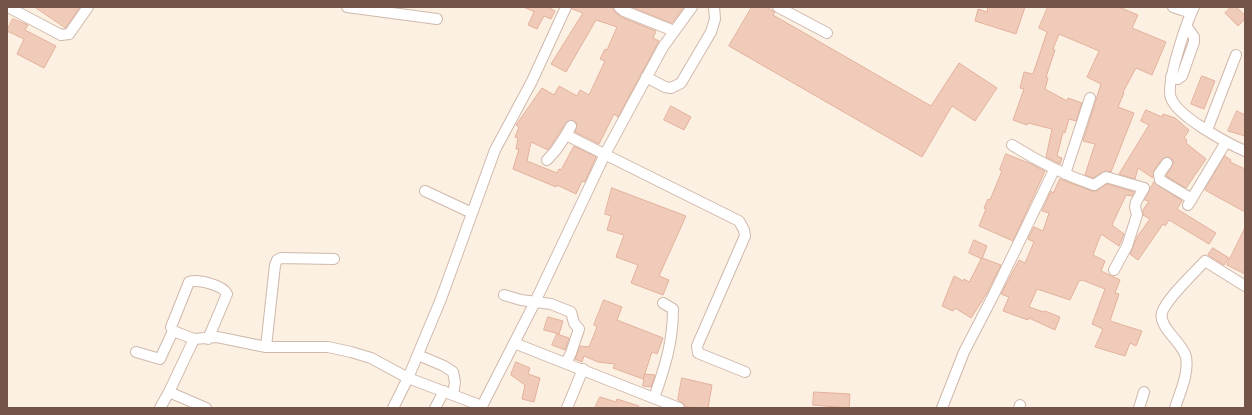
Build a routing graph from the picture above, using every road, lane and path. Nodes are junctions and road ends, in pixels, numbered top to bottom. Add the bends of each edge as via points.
1 (8, 7) edge
2 (88, 7) edge
3 (347, 7) edge
4 (566, 7) edge
5 (619, 7) edge
6 (692, 7) edge
7 (714, 7) edge
8 (778, 7) edge
9 (1173, 7) edge
10 (1193, 10) edge
11 (437, 20) dead end
12 (674, 31) junction
13 (827, 33) dead end
14 (1236, 55) dead end
15 (646, 77) junction
16 (1090, 98) dead end
17 (572, 126) dead end
18 (1211, 132) junction
19 (566, 135) junction
20 (1226, 142) junction
21 (1012, 145) dead end
22 (1245, 151) edge
23 (605, 154) junction
24 (547, 160) dead end
25 (1167, 163) dead end
26 (1054, 170) junction
27 (1065, 174) junction
28 (1158, 177) junction
29 (1144, 188) junction
30 (425, 191) dead end
31 (472, 213) junction
32 (334, 259) dead end
33 (1114, 270) dead end
34 (1245, 286) edge
35 (504, 295) dead end
36 (535, 302) junction
37 (664, 303) dead end
38 (173, 331) junction
39 (194, 339) junction
40 (208, 339) junction
41 (514, 343) junction
42 (266, 347) junction
43 (136, 352) dead end
44 (418, 355) junction
45 (566, 363) junction
46 (583, 369) junction
47 (745, 372) dead end
48 (408, 378) junction
49 (169, 392) junction
50 (1144, 392) dead end
51 (449, 393) junction
52 (654, 398) junction
53 (202, 407) edge
54 (482, 407) edge
55 (160, 408) edge
56 (393, 408) edge
57 (436, 408) edge
58 (566, 408) edge
59 (679, 408) edge
60 (942, 408) edge
61 (1139, 408) edge
62 (1175, 408) edge

1 - 2 street via 66,36
3 - 11 street
4 - 31 street via 532,81 495,150
5 - 12 street via 624,12
6 - 12 street
7 - 15 street via 715,19 711,32 681,83 671,88 665,87
8 - 13 street
9 - 10 street
10 - 18 street via 1171,77 1169,92 1174,104 1193,121
12 - 15 street
14 - 18 street
15 - 23 street
16 - 27 street
17 - 19 street
18 - 20 street
19 - 23 street
19 - 24 street
20 - 22 street
20 - 28 street via 1190,202
21 - 26 street
23 - 36 street
23 - 47 street via 742,225 745,236 697,350 698,353
25 - 28 street
26 - 27 street
26 - 60 street via 964,352
27 - 29 street via 1094,185 1106,177
28 - 29 street
29 - 33 street via 1136,202 1137,215 1127,246
30 - 31 street
31 - 44 street
32 - 42 street via 277,260
34 - 62 street via 1205,261 1165,306 1161,317 1183,350 1186,363
35 - 36 street
36 - 41 street
36 - 45 street via 551,304 571,312 579,329
37 - 52 street via 673,309 673,324 670,347
38 - 39 street
38 - 40 street via 171,327 190,282 199,281 221,288 227,294
38 - 43 street via 160,359
39 - 40 street
39 - 49 street
40 - 42 street via 228,338
41 - 45 street
41 - 54 street
42 - 48 street via 328,347 371,358
44 - 48 street
44 - 51 street via 453,372 455,382
45 - 46 street
46 - 52 street
46 - 58 street
48 - 51 street
48 - 56 street
49 - 53 street
49 - 55 street
50 - 61 street
51 - 54 street
51 - 57 street
52 - 59 street

